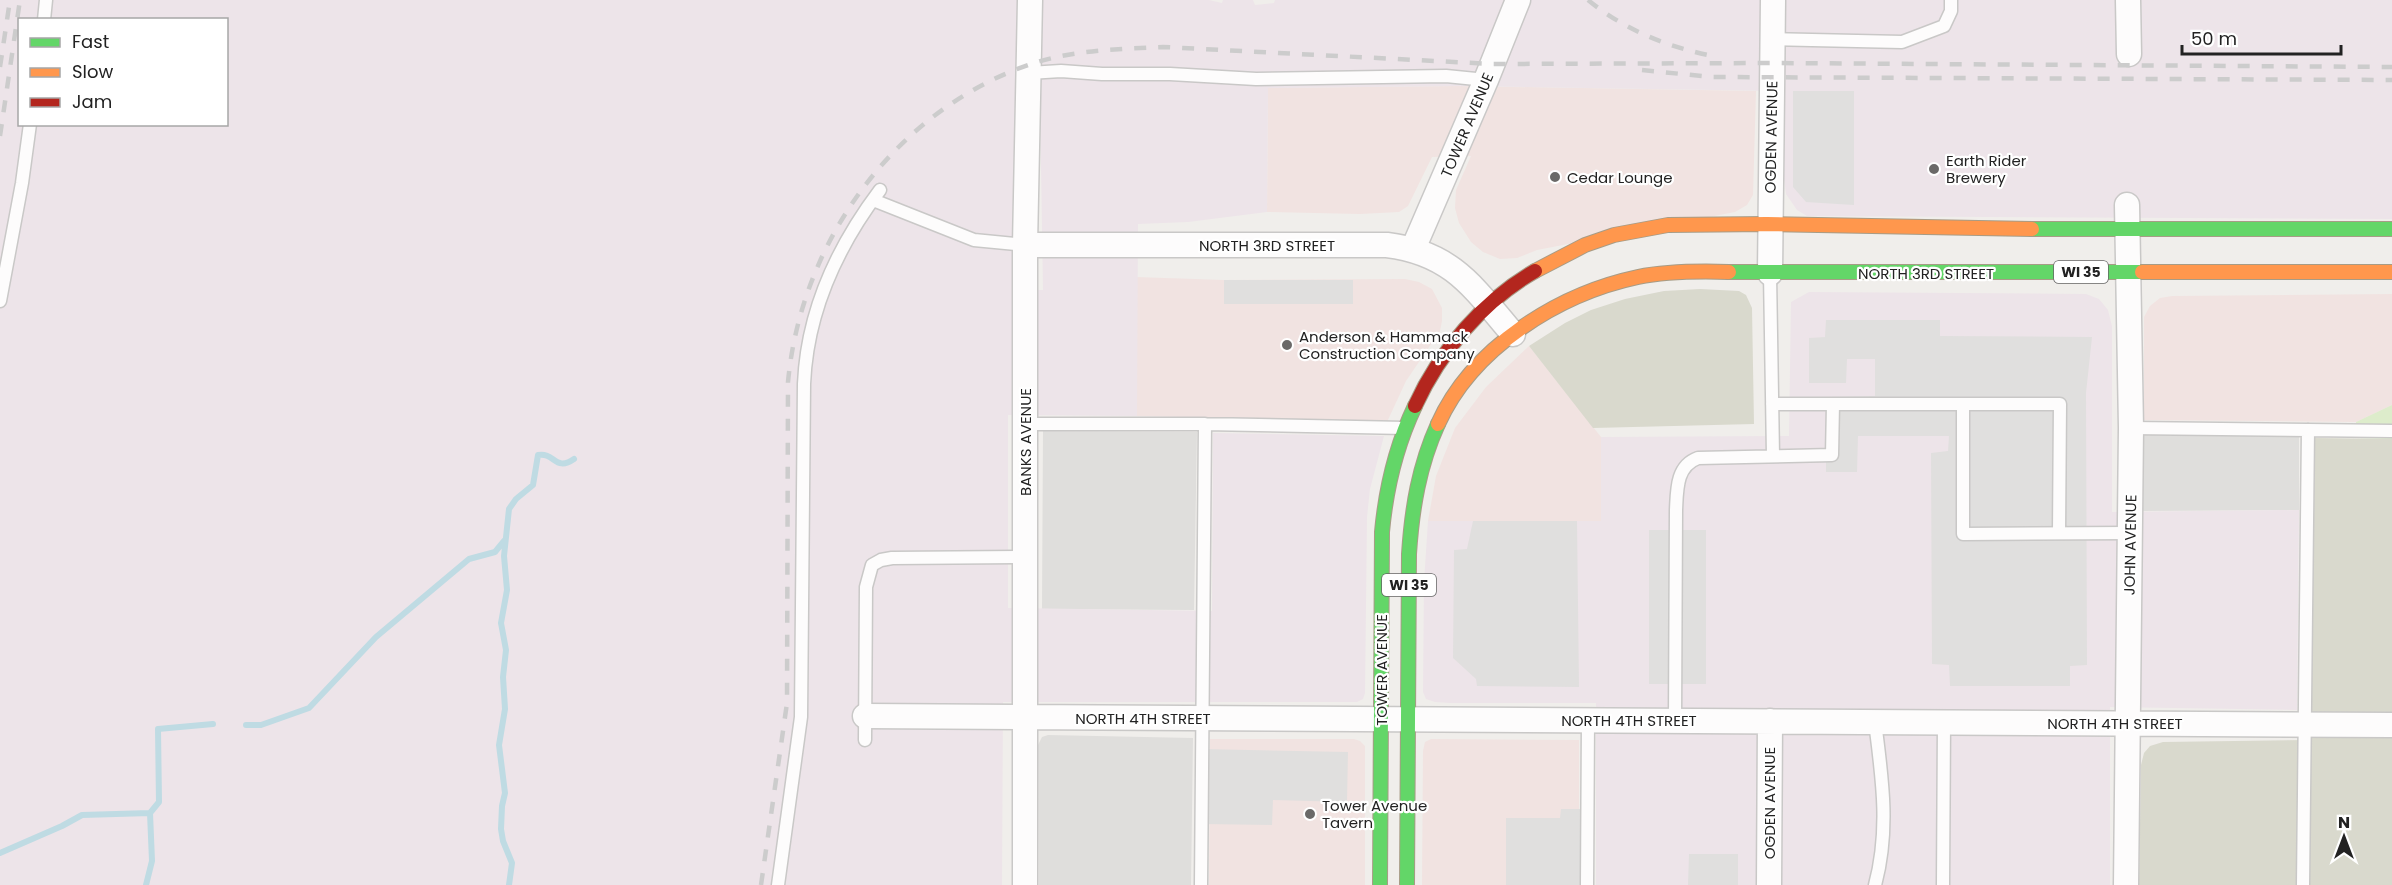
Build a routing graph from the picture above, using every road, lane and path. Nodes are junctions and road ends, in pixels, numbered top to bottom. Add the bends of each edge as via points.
1 (46, 0) edge
2 (1030, 0) edge
3 (1518, 0) edge
4 (1773, 0) edge
5 (1951, 0) edge
6 (2128, 0) edge
7 (44, 18) edge
8 (1772, 39) junction
9 (2129, 54) dead end
10 (1029, 73) junction
11 (1486, 80) junction
12 (30, 126) edge
13 (2127, 205) dead end
14 (1770, 224) junction
15 (2392, 229) edge
16 (2127, 230) junction
17 (1025, 245) junction
18 (1413, 249) junction
19 (2127, 272) junction
20 (2392, 272) edge
21 (1770, 273) junction
22 (0, 301) edge
23 (1488, 304) junction
24 (1513, 334) junction
25 (1772, 404) junction
26 (1833, 404) junction
27 (1963, 404) junction
28 (1025, 424) junction
29 (1205, 424) junction
30 (1405, 428) junction
31 (2131, 428) junction
32 (2308, 430) junction
33 (2392, 430) edge
34 (1773, 456) junction
35 (2059, 533) junction
36 (2130, 533) junction
37 (1026, 557) junction
38 (865, 716) junction
39 (1026, 717) junction
40 (1202, 718) junction
41 (1381, 719) junction
42 (1408, 719) junction
43 (1588, 720) junction
44 (1675, 721) junction
45 (1770, 721) junction
46 (1875, 722) junction
47 (1944, 722) junction
48 (2128, 723) junction
49 (2304, 724) junction
50 (2392, 725) edge
51 (865, 740) dead end
52 (778, 885) edge
53 (1025, 885) edge
54 (1201, 885) edge
55 (1380, 885) edge
56 (1407, 885) edge
57 (1587, 885) edge
58 (1769, 885) edge
59 (1875, 885) edge
60 (1943, 885) edge
61 (2126, 885) edge
62 (2303, 885) edge

1 - 7 lane
2 - 10 street, BANKS AVENUE
3 - 11 street, TOWER AVENUE
4 - 8 street, OGDEN AVENUE
5 - 8 lane via 1944,26 1902,42
6 - 9 street
8 - 14 street, OGDEN AVENUE
10 - 11 lane via 1256,79 1446,76
10 - 17 street, BANKS AVENUE
11 - 18 street, TOWER AVENUE
12 - 22 lane
13 - 16 street, JOHN AVENUE
14 - 16 main road, WI 35
14 - 21 street, OGDEN AVENUE
14 - 23 main road, WI 35 via 1669,225 1617,235 1556,259
15 - 16 main road, WI 35
16 - 19 street, JOHN AVENUE
17 - 18 street, NORTH 3RD STREET via 1387,245
17 - 28 street, BANKS AVENUE
17 - 52 lane via 974,240 877,195 851,233 817,306 807,344 804,384 801,717
18 - 23 street, NORTH 3RD STREET via 1448,265
19 - 20 main road, NORTH 3RD STREET / WI 35
19 - 21 main road, NORTH 3RD STREET / WI 35
19 - 31 street, JOHN AVENUE
21 - 24 main road, NORTH 3RD STREET / WI 35 via 1686,271 1638,277 1577,297
21 - 25 lane
23 - 24 street, NORTH 3RD STREET
23 - 30 main road, TOWER AVENUE / WI 35 via 1456,338 1426,382
24 - 42 main road, TOWER AVENUE / WI 35 via 1477,364 1457,390 1432,435 1416,481 1410,525
25 - 26 lane
25 - 34 lane
26 - 27 lane
26 - 34 lane via 1832,455
27 - 35 lane via 2060,404
27 - 35 lane via 1963,534
28 - 29 lane
28 - 37 street, BANKS AVENUE
29 - 30 lane
29 - 40 lane
30 - 41 main road, TOWER AVENUE / WI 35 via 1383,521
31 - 32 lane
31 - 36 street, JOHN AVENUE
32 - 33 lane
32 - 49 lane
34 - 44 lane via 1698,458 1687,464 1679,478
35 - 36 lane
36 - 48 street, JOHN AVENUE
37 - 38 lane via 886,559 872,566 866,587
37 - 39 street, BANKS AVENUE
38 - 39 street, NORTH 4TH STREET
38 - 51 lane
39 - 40 street, NORTH 4TH STREET
39 - 53 street, BANKS AVENUE
40 - 41 street, NORTH 4TH STREET
40 - 54 lane
41 - 42 street, NORTH 4TH STREET
41 - 55 main road, TOWER AVENUE / WI 35
42 - 43 street, NORTH 4TH STREET
42 - 56 main road, TOWER AVENUE / WI 35
43 - 44 street, NORTH 4TH STREET
43 - 57 lane
44 - 45 street, NORTH 4TH STREET
45 - 46 street, NORTH 4TH STREET
45 - 58 street, OGDEN AVENUE
46 - 47 street, NORTH 4TH STREET
46 - 59 lane via 1884,840
47 - 48 street, NORTH 4TH STREET
47 - 60 lane
48 - 49 street, NORTH 4TH STREET
48 - 61 street, JOHN AVENUE
49 - 50 street, NORTH 4TH STREET
49 - 62 lane

